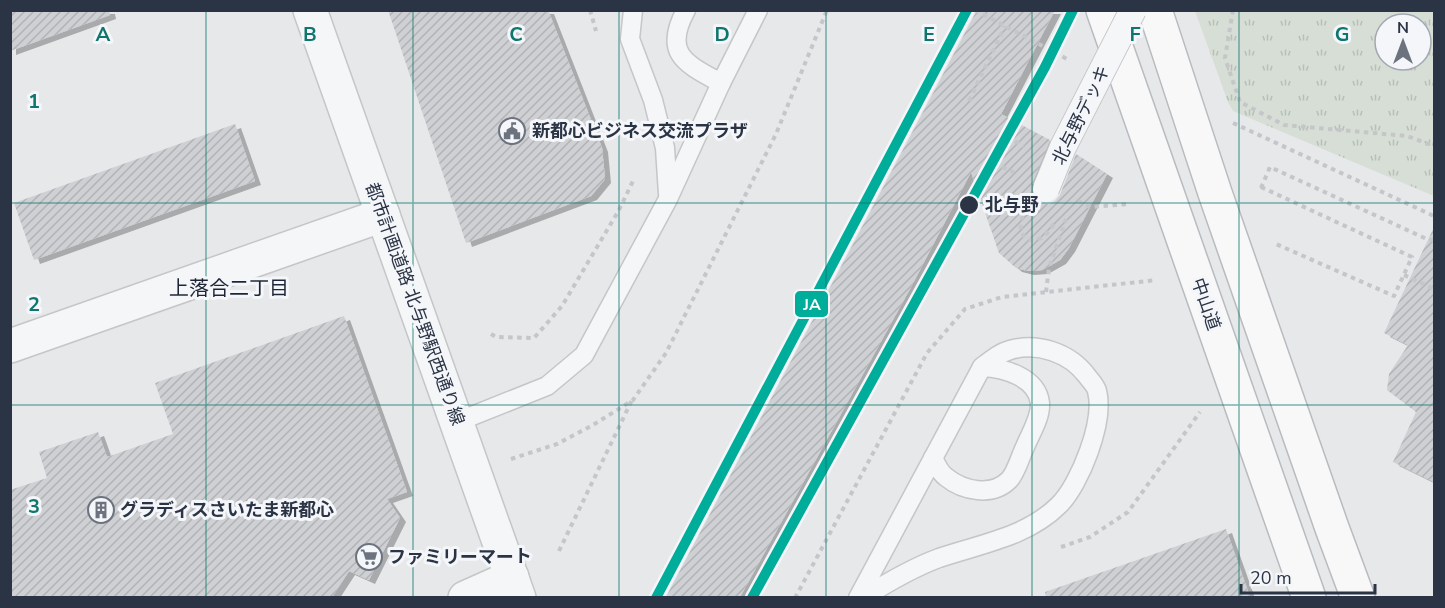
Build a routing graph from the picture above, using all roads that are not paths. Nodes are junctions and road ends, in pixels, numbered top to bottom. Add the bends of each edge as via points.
1 (310, 10) edge
2 (633, 10) edge
3 (686, 10) edge
4 (758, 10) edge
5 (1103, 10) edge
6 (1133, 10) edge
7 (1155, 10) edge
8 (721, 83) junction
9 (1046, 189) dead end
10 (668, 199) junction
11 (383, 215) junction
12 (10, 346) edge
13 (982, 366) junction
14 (457, 422) junction
15 (933, 458) junction
16 (516, 587) edge
17 (465, 597) edge
18 (860, 597) edge
19 (1309, 597) edge
20 (1358, 597) edge

1 - 11 street, 都市計画道路 北与野駅西通り線
2 - 10 lane via 630,39 653,100 665,148
3 - 8 lane via 678,25 678,51 690,66
4 - 8 lane
5 - 19 highway, 中山道
6 - 9 street, 北与野デッキ, bridge via 1063,147
7 - 20 highway via 1215,193
8 - 10 lane
10 - 14 lane via 584,356 547,386
11 - 12 street
11 - 14 street, 都市計画道路 北与野駅西通り線
13 - 15 lane
13 - 15 lane via 1020,377 1032,386 1040,403 1038,417 1010,479 995,490 969,490 945,476
13 - 18 lane via 1011,350 1040,348 1060,353 1080,367 1097,390 1098,415 1080,474 1060,504 1030,526 903,573
14 - 16 street, 都市計画道路 北与野駅西通り線
15 - 18 lane
16 - 17 street

